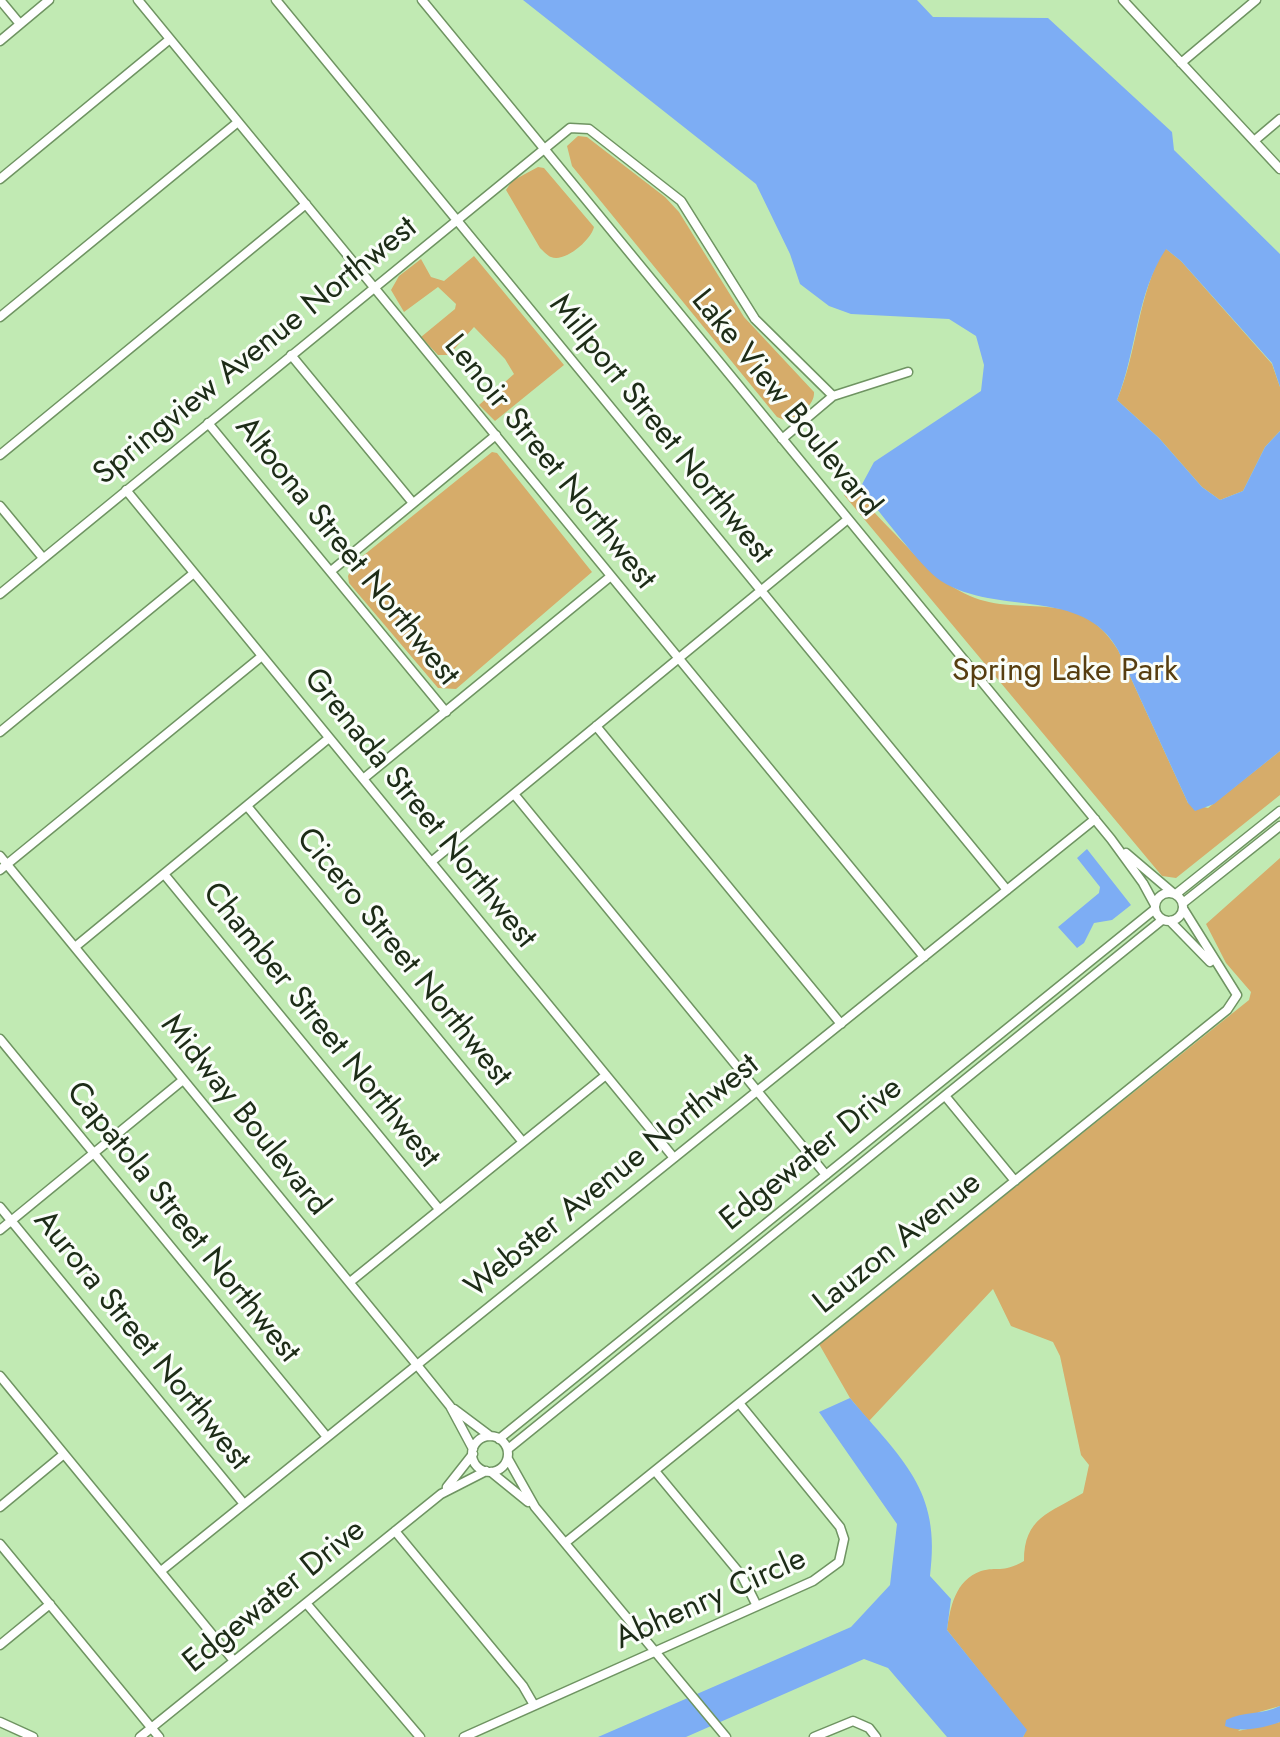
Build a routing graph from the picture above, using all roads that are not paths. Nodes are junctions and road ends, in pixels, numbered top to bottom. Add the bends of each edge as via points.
1 (0, 0) edge
2 (49, 0) edge
3 (138, 0) edge
4 (276, 0) edge
5 (422, 0) edge
6 (1123, 0) edge
7 (1256, 0) edge
8 (20, 24) junction
9 (170, 39) junction
10 (0, 41) edge
11 (1181, 63) junction
12 (1280, 119) edge
13 (238, 122) junction
14 (1254, 141) junction
15 (543, 147) junction
16 (1280, 169) edge
17 (0, 179) edge
18 (306, 204) junction
19 (456, 219) junction
20 (374, 287) junction
21 (0, 317) edge
22 (291, 355) junction
23 (908, 372) dead end
24 (833, 396) junction
25 (208, 423) junction
26 (496, 435) junction
27 (782, 439) junction
28 (0, 455) edge
29 (126, 490) junction
30 (413, 503) junction
31 (0, 506) edge
32 (848, 519) junction
33 (43, 558) junction
34 (331, 571) junction
35 (194, 573) junction
36 (611, 576) junction
37 (761, 591) junction
38 (0, 594) edge
39 (262, 656) junction
40 (679, 658) junction
41 (446, 712) junction
42 (596, 726) junction
43 (0, 732) edge
44 (329, 738) junction
45 (363, 779) junction
46 (514, 794) junction
47 (247, 806) junction
48 (1280, 811) edge
49 (1095, 819) junction
50 (1280, 826) edge
51 (1111, 839) junction
52 (0, 856) edge
53 (431, 862) junction
54 (3, 868) edge
55 (164, 874) junction
56 (1007, 890) junction
57 (1175, 894) junction
58 (1184, 906) junction
59 (1155, 907) junction
60 (1166, 920) junction
61 (75, 947) junction
62 (924, 957) junction
63 (1222, 974) junction
64 (841, 1024) junction
65 (0, 1039) edge
66 (606, 1075) junction
67 (183, 1080) junction
68 (757, 1091) junction
69 (946, 1097) junction
70 (522, 1141) junction
71 (94, 1153) junction
72 (674, 1158) junction
73 (826, 1175) junction
74 (1015, 1181) junction
75 (0, 1207) edge
76 (439, 1209) junction
77 (11, 1221) junction
78 (0, 1230) edge
79 (350, 1282) junction
80 (417, 1365) junction
81 (0, 1376) edge
82 (739, 1403) junction
83 (450, 1406) junction
84 (327, 1437) junction
85 (495, 1438) junction
86 (473, 1452) junction
87 (64, 1454) junction
88 (508, 1454) junction
89 (655, 1471) junction
90 (488, 1472) junction
91 (441, 1494) junction
92 (244, 1504) junction
93 (0, 1507) edge
94 (535, 1507) junction
95 (395, 1531) junction
96 (565, 1543) junction
97 (0, 1544) edge
98 (161, 1571) junction
99 (306, 1603) junction
100 (50, 1604) junction
101 (757, 1606) junction
102 (0, 1645) edge
103 (656, 1652) junction
104 (234, 1661) junction
105 (534, 1705) junction
106 (0, 1722) edge
107 (151, 1728) junction
108 (723, 1733) edge
109 (33, 1737) edge
110 (140, 1737) edge
111 (159, 1737) edge
112 (420, 1737) edge
113 (464, 1737) edge
114 (814, 1737) edge
115 (876, 1737) edge

1 - 8 street
2 - 8 street
3 - 9 street, Lenoir Street Northwest
4 - 19 street, Millport Street Northwest
5 - 15 street, Lake View Boulevard
6 - 11 street
7 - 11 street
8 - 10 street
9 - 13 street, Lenoir Street Northwest
9 - 17 street
11 - 14 street
12 - 14 street
13 - 18 street, Lenoir Street Northwest
13 - 21 street
14 - 16 street
15 - 19 street, Springview Avenue Northwest
15 - 24 street, Springview Avenue Northwest via 570,128 589,129 674,194 755,319
15 - 27 street, Lake View Boulevard
18 - 20 street, Lenoir Street Northwest
18 - 28 street
19 - 20 street, Springview Avenue Northwest
19 - 37 street, Millport Street Northwest
20 - 22 street, Springview Avenue Northwest
20 - 26 street, Lenoir Street Northwest
22 - 25 street, Springview Avenue Northwest
22 - 30 street
23 - 24 street
24 - 27 street
25 - 29 street, Springview Avenue Northwest
25 - 34 street, Altoona Street Northwest
26 - 30 street
26 - 36 street, Lenoir Street Northwest
27 - 32 street, Lake View Boulevard
29 - 33 street, Springview Avenue Northwest
29 - 35 street, Grenada Street Northwest
30 - 34 street
31 - 33 street
32 - 37 street
32 - 49 street, Lake View Boulevard
33 - 38 street, Springview Avenue Northwest
34 - 41 street, Altoona Street Northwest
35 - 39 street, Grenada Street Northwest
35 - 43 street
36 - 40 street, Lenoir Street Northwest
36 - 41 street
37 - 40 street
37 - 56 street, Millport Street Northwest
39 - 44 street, Grenada Street Northwest
39 - 54 street
40 - 42 street
40 - 62 street, Lenoir Street Northwest
41 - 45 street
42 - 46 street
42 - 64 street
44 - 45 street, Grenada Street Northwest
44 - 47 street
45 - 53 street, Grenada Street Northwest
46 - 53 street
46 - 68 street
47 - 55 street
47 - 70 street, Cicero Street Northwest
48 - 57 street
49 - 51 street, Lake View Boulevard
49 - 56 street, Webster Avenue Northwest
50 - 58 street
51 - 57 street, Lake View Boulevard
51 - 59 street, Lake View Boulevard
52 - 54 street, Midway Boulevard
53 - 66 street, Grenada Street Northwest
54 - 61 street, Midway Boulevard
55 - 61 street
55 - 76 street, Chamber Street Northwest
56 - 62 street, Webster Avenue Northwest
57 - 58 street, Lake View Boulevard
57 - 59 street, Edgewater Drive via 1161,895
58 - 60 street, Edgewater Drive
58 - 63 street, Lauzon Avenue
59 - 60 street, Lake View Boulevard
59 - 73 street, Edgewater Drive
60 - 63 street
60 - 69 street, Edgewater Drive
61 - 67 street, Midway Boulevard
62 - 64 street, Webster Avenue Northwest
63 - 74 street, Lauzon Avenue via 1237,995 1227,1010
64 - 68 street, Webster Avenue Northwest
65 - 71 street, Capatola Street Northwest
66 - 70 street
66 - 72 street, Grenada Street Northwest
67 - 71 street
67 - 79 street, Midway Boulevard
68 - 72 street, Webster Avenue Northwest
68 - 73 street
69 - 74 street
69 - 88 street, Edgewater Drive
70 - 76 street
71 - 77 street
71 - 84 street, Capatola Street Northwest
72 - 80 street, Webster Avenue Northwest
73 - 85 street, Edgewater Drive
74 - 82 street, Lauzon Avenue
75 - 77 street, Aurora Street Northwest
76 - 79 street
77 - 78 street
77 - 92 street, Aurora Street Northwest
79 - 80 street, Midway Boulevard
80 - 83 street, Midway Boulevard
80 - 84 street, Webster Avenue Northwest
81 - 87 street
82 - 89 street, Lauzon Avenue
82 - 101 street, Abhenry Circle via 827,1509 844,1539 832,1570
83 - 85 street, Midway Boulevard
83 - 86 street, Midway Boulevard
84 - 92 street, Webster Avenue Northwest
85 - 86 street via 481,1439
85 - 88 street
86 - 90 street via 475,1463
86 - 91 street, Edgewater Drive
87 - 93 street
87 - 98 street
88 - 90 street via 500,1470
88 - 94 street
89 - 96 street, Lauzon Avenue
89 - 101 street via 742,1576
90 - 91 street, Edgewater Drive
90 - 94 street
91 - 95 street, Edgewater Drive
92 - 98 street, Webster Avenue Northwest
94 - 96 street
95 - 99 street, Edgewater Drive
95 - 105 street
96 - 103 street
97 - 100 street
98 - 104 street
99 - 104 street, Edgewater Drive
99 - 112 street
100 - 102 street
100 - 107 street
101 - 103 street, Abhenry Circle
103 - 105 street, Abhenry Circle
103 - 108 street
104 - 107 street, Edgewater Drive
105 - 113 street, Abhenry Circle
106 - 109 street
107 - 110 street, Edgewater Drive
107 - 111 street
114 - 115 street via 853,1721

